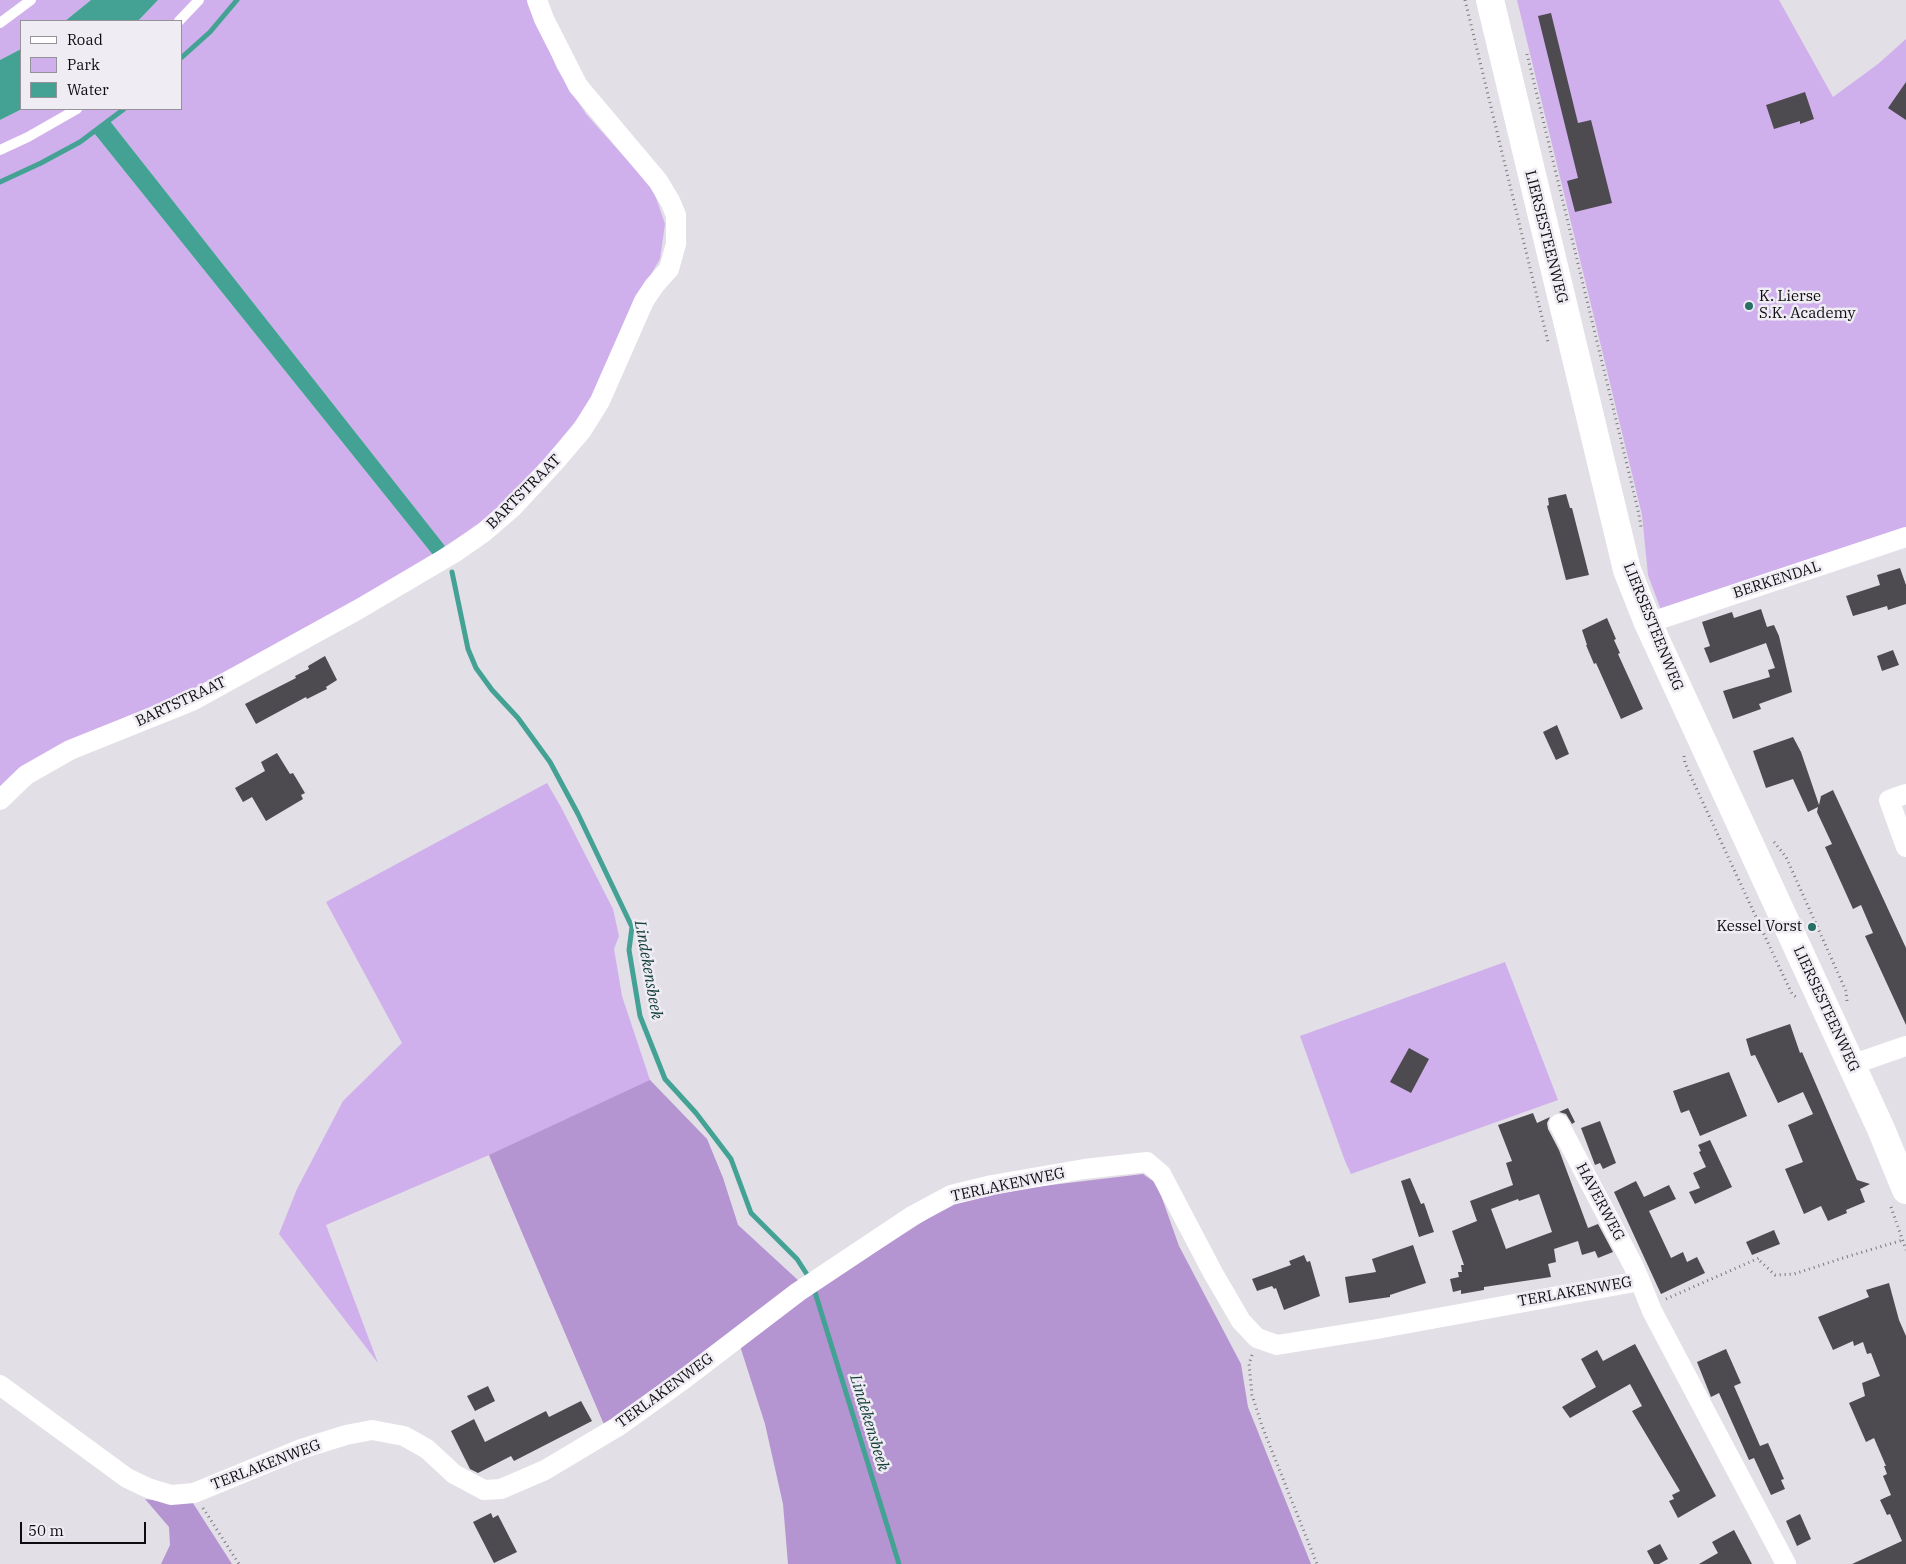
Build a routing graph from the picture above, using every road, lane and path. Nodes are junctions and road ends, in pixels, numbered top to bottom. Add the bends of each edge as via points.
1 (31, 0) edge
2 (199, 0) edge
3 (537, 0) edge
4 (1490, 0) edge
5 (180, 20) edge
6 (0, 23) edge
7 (75, 110) edge
8 (0, 150) edge
9 (1906, 537) edge
10 (1648, 623) junction
11 (1898, 797) edge
12 (0, 800) edge
13 (1769, 835) dead end
14 (1906, 847) edge
15 (1828, 949) dead end
16 (1906, 1046) edge
17 (1851, 1065) junction
18 (1559, 1124) dead end
19 (1906, 1190) edge
20 (1903, 1240) dead end
21 (1640, 1281) junction
22 (1650, 1306) junction
23 (1257, 1338) junction
24 (0, 1385) edge
25 (194, 1493) junction
26 (239, 1564) edge
27 (1317, 1564) edge
28 (1786, 1564) edge

1 - 6 lane
2 - 5 lane
3 - 12 street, BARTSTRAAT via 578,86 658,181 676,216 676,244 669,269 644,300 600,401 582,430 512,508 454,553 192,701 70,750 26,775
4 - 10 main road, LIERSESTEENWEG via 1627,570
7 - 8 lane
9 - 10 street, BERKENDAL
10 - 17 main road, LIERSESTEENWEG
11 - 14 street
13 - 15 path via 1786,858
16 - 17 street
17 - 19 main road, LIERSESTEENWEG
18 - 21 street, HAVERWEG
20 - 22 path via 1794,1274 1775,1274 1760,1258
21 - 22 street, TERLAKENWEG
21 - 23 street, TERLAKENWEG via 1277,1345
22 - 28 street, TERLAKENWEG
23 - 25 street, TERLAKENWEG via 1241,1321 1161,1174 1147,1162 1084,1169 951,1195 912,1216 798,1292 617,1427 545,1470 501,1489 484,1490 454,1474 427,1450 404,1436 372,1430 301,1449
23 - 27 path via 1249,1364 1252,1395
24 - 25 street, TERLAKENWEG via 126,1478 171,1495
25 - 26 path

